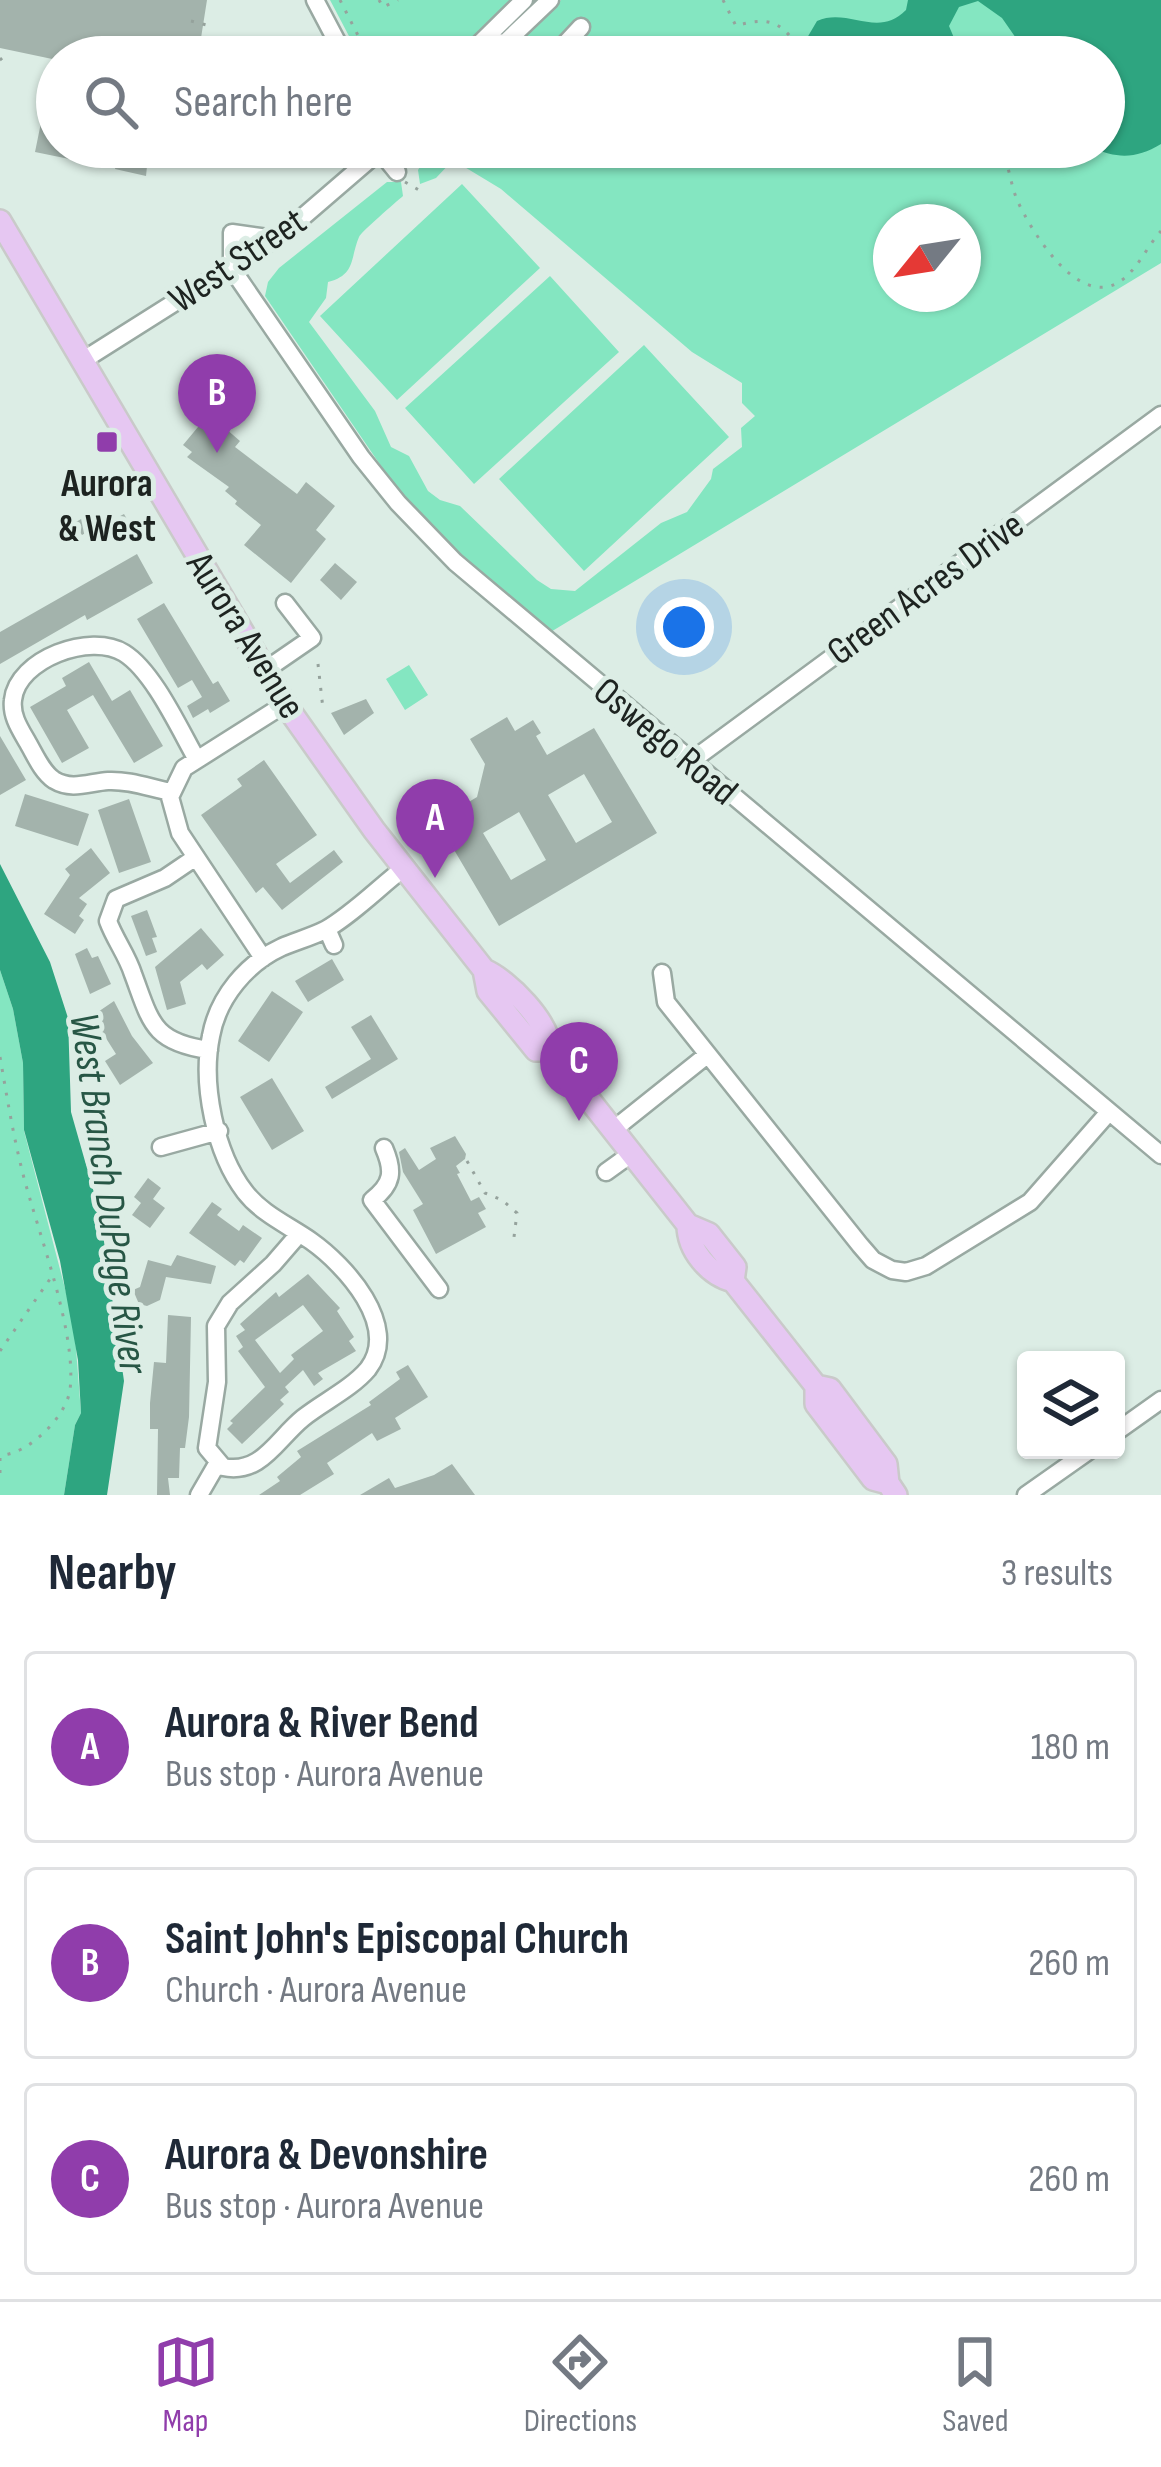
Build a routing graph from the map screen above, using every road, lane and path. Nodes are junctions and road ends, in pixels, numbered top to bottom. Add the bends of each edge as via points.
1 (315, 0) edge
2 (340, 0) edge
3 (379, 0) edge
4 (398, 0) edge
5 (524, 0) edge
6 (550, 0) edge
7 (723, 0) edge
8 (191, 21) dead end
9 (214, 27) dead end
10 (580, 27) dead end
11 (334, 36) edge
12 (358, 36) edge
13 (501, 36) edge
14 (506, 36) edge
15 (572, 36) edge
16 (791, 36) edge
17 (0, 58) edge
18 (5, 64) dead end
19 (361, 168) edge
20 (395, 168) edge
21 (1007, 168) edge
22 (398, 172) joint
23 (424, 193) dead end
24 (0, 221) edge
25 (1161, 231) edge
26 (275, 239) junction
27 (232, 269) junction
28 (82, 361) junction
29 (1160, 418) edge
30 (285, 603) dead end
31 (318, 664) dead end
32 (264, 671) junction
33 (285, 704) junction
34 (323, 710) dead end
35 (196, 758) junction
36 (690, 762) junction
37 (171, 792) junction
38 (196, 857) junction
39 (404, 868) junction
40 (263, 958) junction
41 (662, 973) dead end
42 (209, 1050) junction
43 (707, 1055) junction
44 (0, 1057) edge
45 (2, 1094) edge
46 (1109, 1112) junction
47 (613, 1130) junction
48 (219, 1131) junction
49 (160, 1147) dead end
50 (384, 1148) dead end
51 (631, 1154) junction
52 (1161, 1155) edge
53 (466, 1161) dead end
54 (606, 1172) dead end
55 (299, 1234) junction
56 (514, 1237) dead end
57 (51, 1278) junction
58 (440, 1289) dead end
59 (0, 1351) edge
60 (1161, 1400) edge
61 (1125, 1426) edge
62 (0, 1455) edge
63 (1077, 1459) edge
64 (217, 1464) junction
65 (0, 1473) edge
66 (892, 1489) edge
67 (199, 1495) edge
68 (1026, 1495) edge

1 - 11 street
2 - 12 path
3 - 4 path via 383,8
5 - 13 street
6 - 14 street
7 - 16 path via 736,26 752,19
8 - 9 path
10 - 15 street
17 - 18 path
19 - 26 street, West Street
20 - 22 street
21 - 25 path via 1036,232 1068,274 1091,287 1123,280
22 - 23 path
24 - 28 main road, Aurora Avenue
26 - 27 street, West Street
26 - 27 street via 232,233
27 - 28 street, West Street
27 - 36 street, Oswego Road via 361,457 425,532
28 - 32 main road, Aurora Avenue
29 - 36 street, Green Acres Drive
30 - 32 street via 312,638
31 - 34 path
32 - 33 main road, Aurora Avenue
33 - 35 street
33 - 39 main road, Aurora Avenue
35 - 37 street
35 - 37 street via 123,652 75,646 27,673 13,698 15,719 54,780 125,781
36 - 46 street, Oswego Road
37 - 38 street via 174,822
38 - 40 street
38 - 42 street via 116,898 108,921 156,1029
39 - 40 street via 331,937
39 - 47 main road, Aurora Avenue via 484,970 503,978 550,1036 550,1050
40 - 42 street via 224,1001
41 - 43 street via 666,1003
42 - 48 street
43 - 46 street via 873,1260 906,1272 1017,1212
43 - 47 street
44 - 45 path
45 - 57 path
46 - 52 street, Oswego Road
47 - 51 main road, Aurora Avenue
48 - 49 street
48 - 55 street via 242,1189
50 - 58 street via 391,1178 372,1201
51 - 54 street
51 - 66 main road, Aurora Avenue via 688,1225 688,1241 717,1277 734,1281 816,1386 816,1404 873,1479
53 - 56 path via 485,1192 517,1213
55 - 64 street via 216,1326 206,1448
55 - 64 street via 368,1304 378,1345 367,1370 252,1467
57 - 59 path
57 - 62 path via 69,1394 51,1424 16,1453
60 - 61 street
62 - 65 path
63 - 68 street
64 - 67 street

